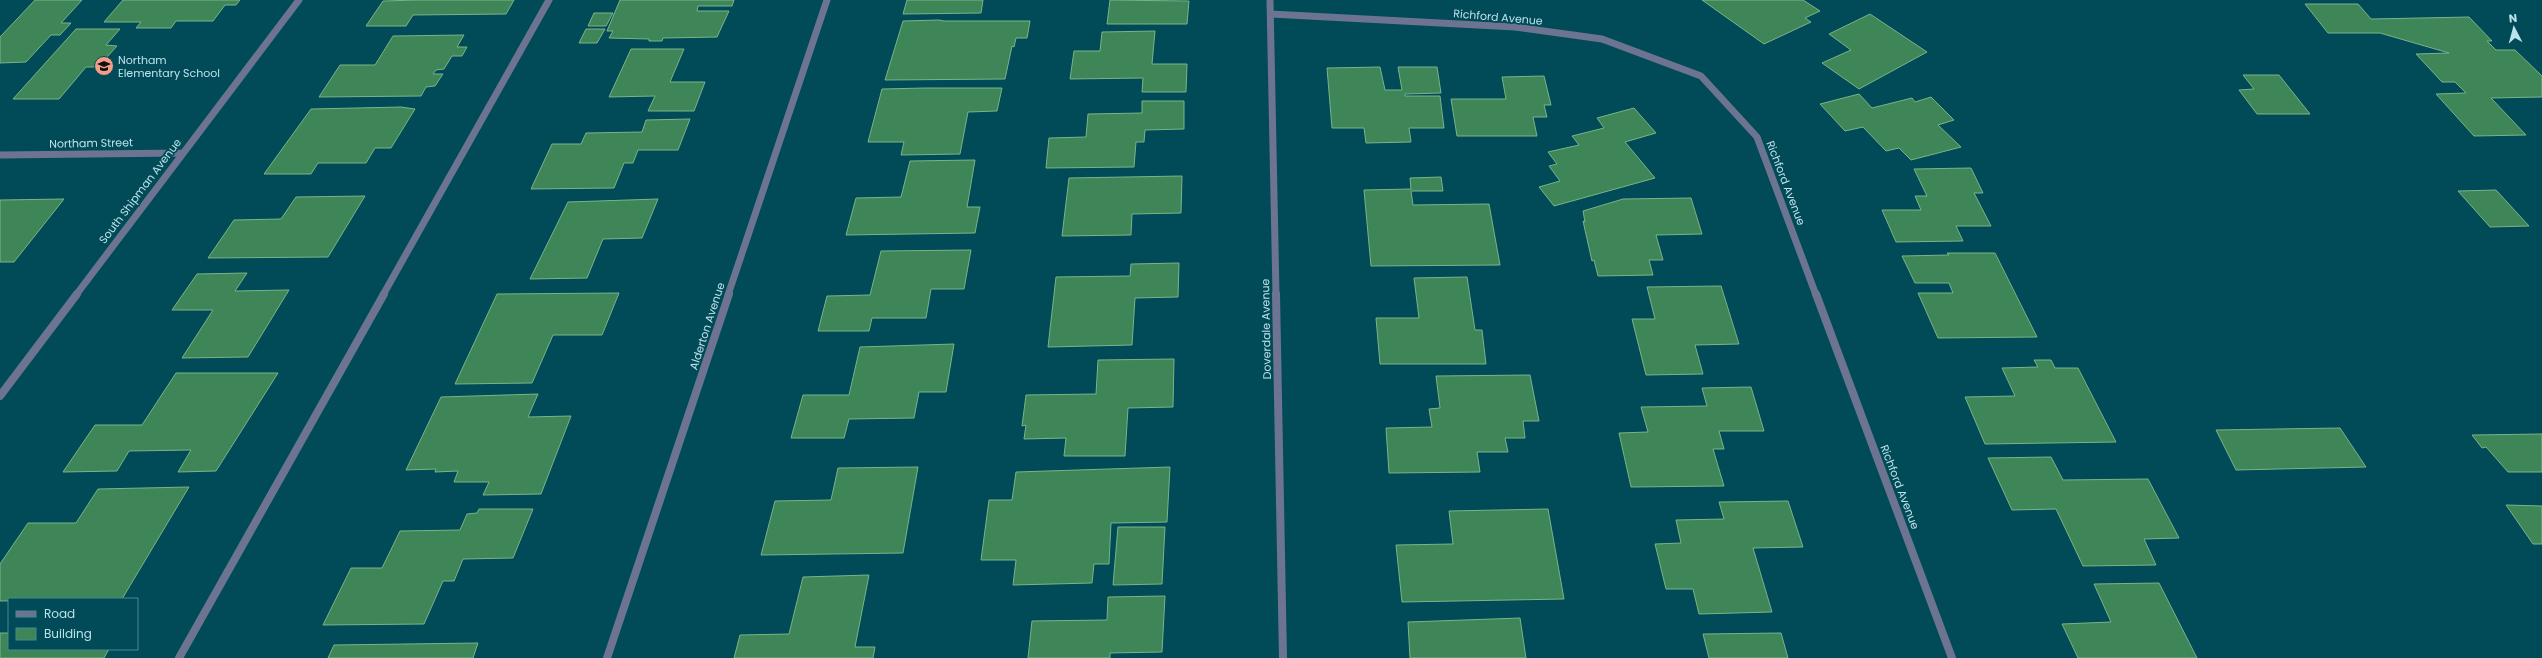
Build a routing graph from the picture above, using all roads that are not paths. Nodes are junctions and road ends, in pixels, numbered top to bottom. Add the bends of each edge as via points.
1 (299, 0) edge
2 (549, 0) edge
3 (827, 0) edge
4 (1270, 0) edge
5 (1271, 14) junction
6 (183, 153) junction
7 (0, 155) edge
8 (0, 396) edge
9 (179, 658) edge
10 (607, 658) edge
11 (1283, 658) edge
12 (1952, 658) edge

1 - 6 street, South Shipman Avenue
2 - 9 street
3 - 10 street, Alderton Avenue
4 - 5 street, Doverdale Avenue
5 - 11 street, Doverdale Avenue
5 - 12 street, Richford Avenue via 1515,27 1602,39 1701,76 1757,137
6 - 7 street, Northam Street
6 - 8 street, South Shipman Avenue

